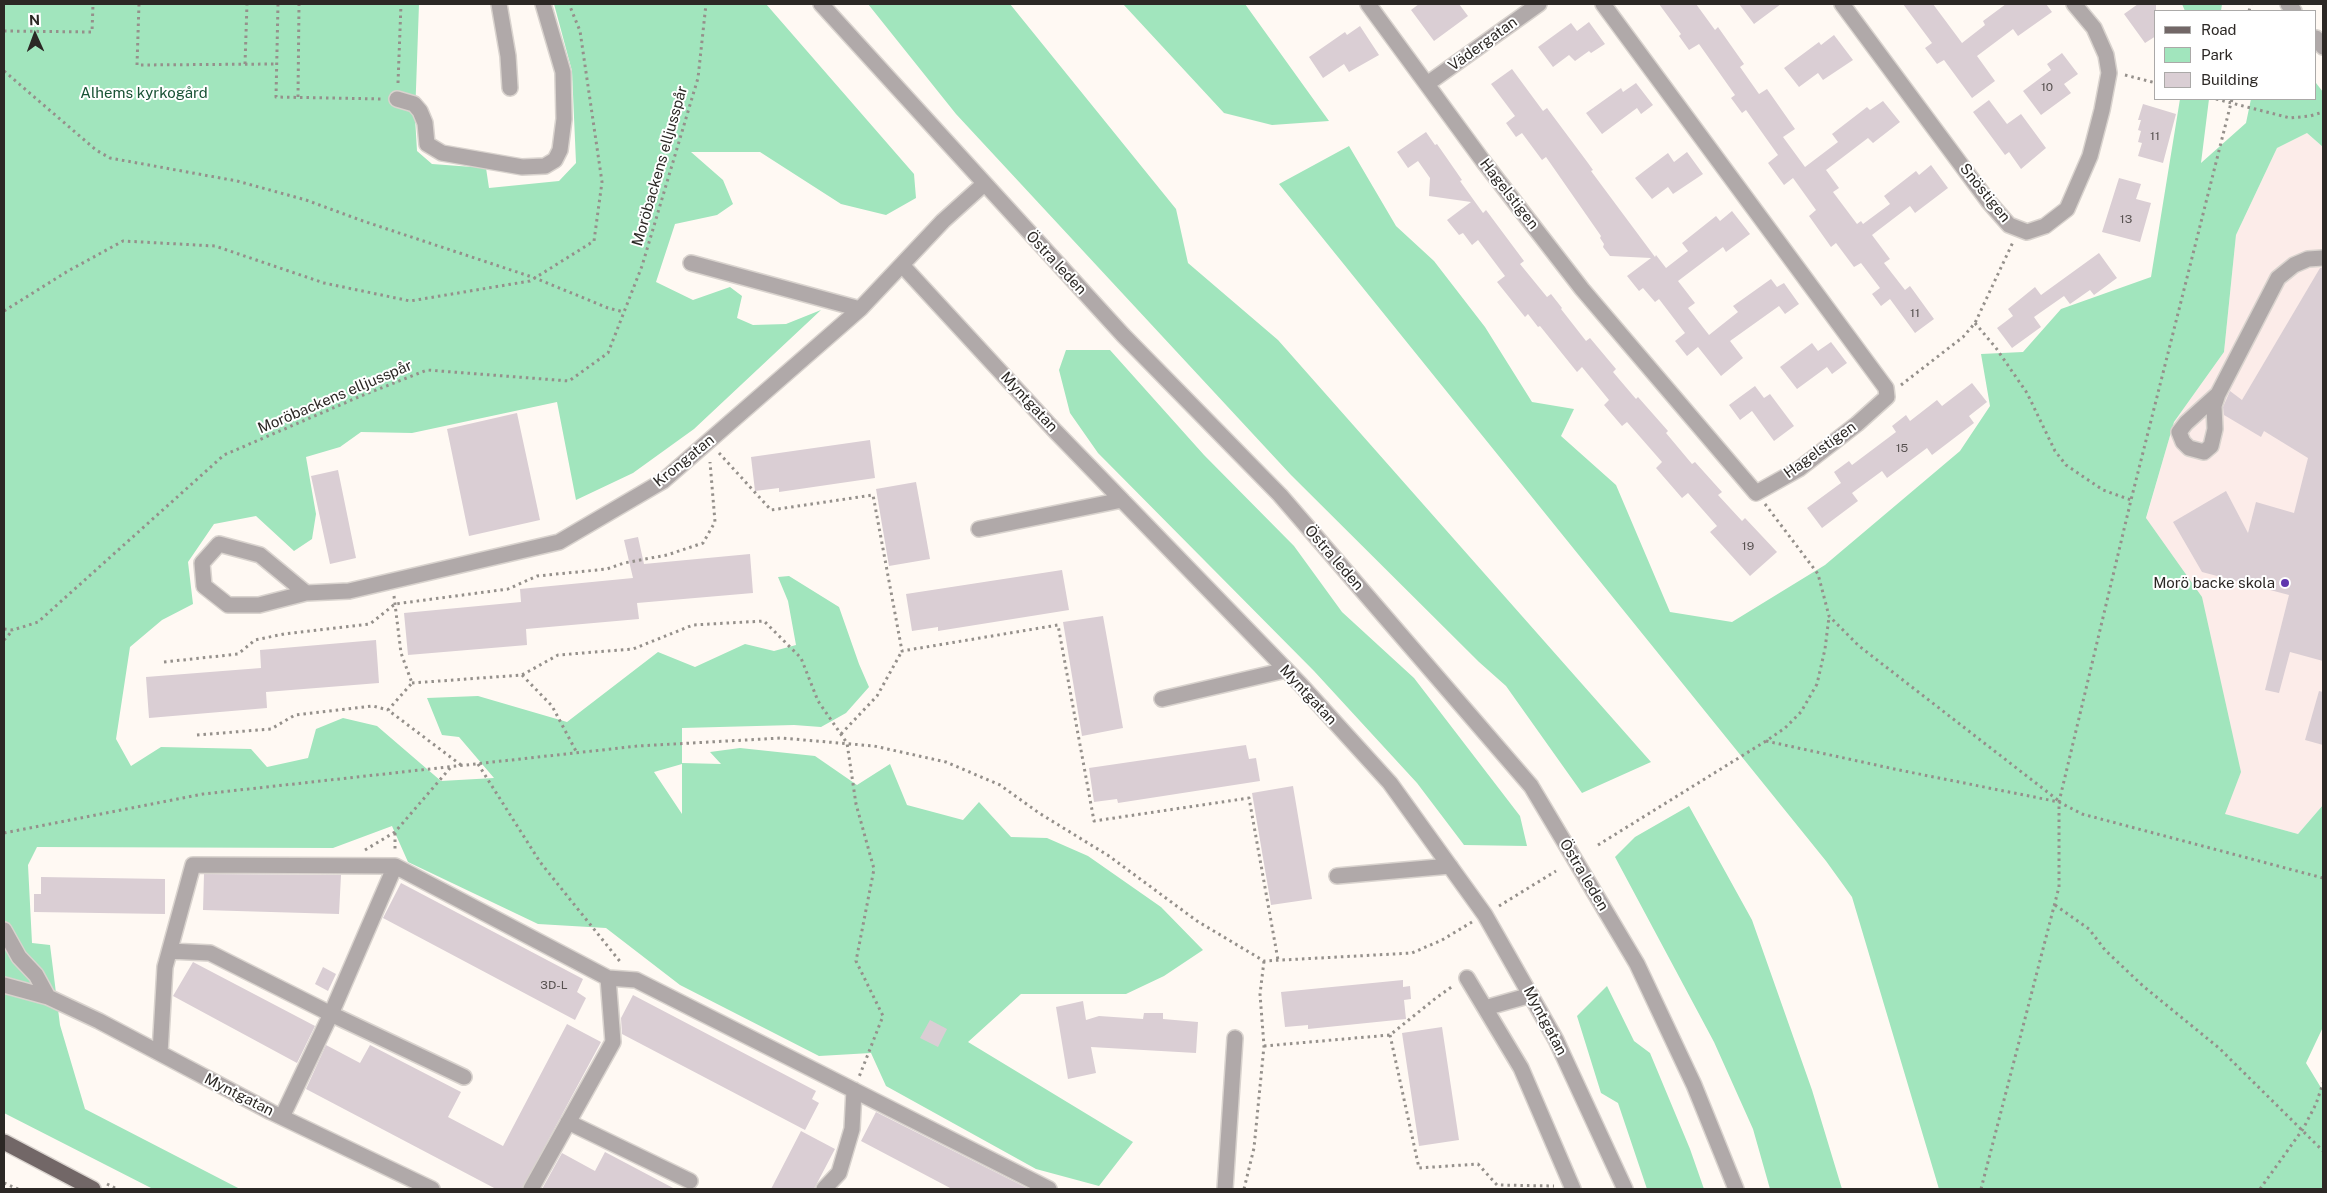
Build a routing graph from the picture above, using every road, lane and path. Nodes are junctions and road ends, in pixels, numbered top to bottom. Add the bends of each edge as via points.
1 (93, 4) edge
2 (139, 4) edge
3 (247, 4) edge
4 (278, 4) edge
5 (299, 4) edge
6 (401, 4) edge
7 (499, 4) edge
8 (543, 4) edge
9 (569, 4) edge
10 (706, 4) edge
11 (821, 4) edge
12 (1368, 4) edge
13 (1539, 4) edge
14 (1603, 4) edge
15 (1842, 4) edge
16 (2074, 4) edge
17 (4, 31) edge
18 (245, 64) junction
19 (276, 64) junction
20 (4, 71) edge
21 (2109, 74) junction
22 (2154, 82) edge
23 (1427, 84) junction
24 (510, 88) dead end
25 (298, 97) junction
26 (397, 99) junction
27 (2232, 101) edge
28 (2323, 112) edge
29 (984, 184) junction
30 (2019, 228) junction
31 (2323, 258) edge
32 (690, 263) dead end
33 (902, 265) junction
34 (535, 278) junction
35 (860, 309) junction
36 (4, 311) edge
37 (624, 312) junction
38 (1975, 323) junction
39 (2218, 394) dead end
40 (1887, 396) junction
41 (708, 442) junction
42 (1756, 493) junction
43 (1122, 500) junction
44 (2131, 500) junction
45 (979, 529) dead end
46 (392, 580) junction
47 (306, 593) junction
48 (395, 604) junction
49 (1829, 616) junction
50 (4, 629) edge
51 (13, 630) junction
52 (4, 640) edge
53 (902, 650) junction
54 (164, 662) dead end
55 (1286, 670) junction
56 (522, 675) junction
57 (412, 683) junction
58 (1162, 699) dead end
59 (388, 710) junction
60 (841, 734) junction
61 (197, 735) dead end
62 (1766, 741) junction
63 (847, 743) junction
64 (577, 753) junction
65 (478, 764) junction
66 (462, 766) junction
67 (452, 767) junction
68 (2059, 802) junction
69 (4, 833) edge
70 (1598, 845) dead end
71 (362, 852) dead end
72 (395, 866) junction
73 (1450, 866) junction
74 (1556, 871) dead end
75 (1337, 876) dead end
76 (2323, 878) edge
77 (2055, 905) junction
78 (1485, 915) junction
79 (4, 930) edge
80 (170, 950) junction
81 (1278, 960) junction
82 (1264, 961) junction
83 (608, 978) junction
84 (1467, 978) joint
85 (636, 980) junction
86 (4, 985) edge
87 (1531, 995) junction
88 (48, 997) junction
89 (1485, 1008) junction
90 (331, 1014) junction
91 (1390, 1035) junction
92 (1235, 1038) dead end
93 (1264, 1046) junction
94 (160, 1054) junction
95 (464, 1077) dead end
96 (2323, 1083) edge
97 (854, 1090) junction
98 (282, 1117) junction
99 (568, 1122) junction
100 (2303, 1129) junction
101 (4, 1142) edge
102 (2323, 1151) edge
103 (690, 1181) dead end
104 (4, 1182) edge
105 (1515, 1185) junction
106 (1572, 1188) edge
107 (18, 1189) edge
108 (93, 1189) edge
109 (432, 1189) edge
110 (531, 1189) edge
111 (824, 1189) edge
112 (1049, 1189) edge
113 (1225, 1189) edge
114 (1244, 1189) edge
115 (1511, 1189) edge
116 (1625, 1189) edge
117 (1736, 1189) edge
118 (1981, 1189) edge
119 (2260, 1189) edge

1 - 17 path via 92,32
2 - 18 path via 137,65
3 - 18 path
4 - 19 path
5 - 25 path
6 - 26 path
7 - 24 street
8 - 26 street via 562,72 564,119 560,150 555,160 545,166 522,167 442,153 427,144 420,111 414,104
9 - 34 path via 580,31 602,182 594,241
10 - 37 path, Moröbackens elljusspår via 698,78 642,266
11 - 29 street, Östra leden
12 - 23 street, Hagelstigen
13 - 23 street, Vädergatan
14 - 40 street via 1886,388
15 - 30 street, Snöstigen via 1988,201 2009,225
16 - 21 street, Snöstigen via 2094,28 2106,55
18 - 19 path
19 - 25 path via 276,97
20 - 34 path via 96,150 110,158 237,181 306,200
21 - 22 path
21 - 30 street, Snöstigen via 2090,156 2067,209 2045,226 2027,232
23 - 42 street, Hagelstigen via 1582,289
25 - 26 path
27 - 28 path via 2290,118
27 - 44 path
29 - 33 street, Krongatan
29 - 117 street, Östra leden via 1122,335 1280,495 1531,786 1637,964 1694,1084
30 - 38 path
31 - 39 street via 2308,259 2294,265 2278,278
32 - 35 street
33 - 35 street, Krongatan
33 - 43 street, Myntgatan
34 - 36 path via 410,301 324,282 215,246 123,241
34 - 37 path
35 - 41 street, Krongatan
37 - 51 path, Moröbackens elljusspår via 608,353 569,381 427,370 224,456 38,622
38 - 40 path via 1963,338
38 - 44 path via 2027,392 2054,451 2066,465 2103,490
40 - 42 street, Hagelstigen via 1799,470
41 - 46 street, Krongatan via 663,481 559,542
41 - 48 path via 715,522 702,544 607,569 537,576 508,589
41 - 53 path via 771,510 873,495
42 - 49 path via 1818,574
43 - 45 street
43 - 55 street, Myntgatan
44 - 68 path
46 - 47 street, Krongatan via 350,591
46 - 48 path
47 - 47 street, Krongatan via 259,605 228,605 204,586 202,563 219,544 260,555
48 - 54 path via 370,624 284,634 255,640 238,654
48 - 57 path via 400,653
49 - 62 path via 1826,649 1817,684 1801,712
49 - 68 path via 1859,646
50 - 51 path, Moröbackens elljusspår
51 - 52 path
53 - 60 path via 877,696
53 - 81 path via 1058,625 1094,821 1249,798
55 - 58 street
55 - 73 street, Myntgatan via 1390,784
56 - 57 path
56 - 60 path via 558,655 633,649 693,625 764,621 800,658 818,700
56 - 64 path via 552,706
57 - 59 path
59 - 61 path via 373,706 295,715 271,729
59 - 66 path
60 - 63 path
62 - 68 path
62 - 70 path
63 - 64 path via 781,738 638,746
63 - 82 path via 946,762 1000,785 1109,856 1197,921
63 - 97 path via 856,804 874,869 856,961 883,1016
64 - 65 path
65 - 66 path
65 - 85 path via 540,862
66 - 67 path
67 - 69 path via 203,794
67 - 71 path via 395,832
68 - 76 path via 2082,814
68 - 77 path via 2059,887
72 - 80 street via 192,864
72 - 83 street
72 - 90 street
73 - 75 street
73 - 78 street, Myntgatan
74 - 78 path
77 - 100 path via 2089,929 2105,950 2143,986 2220,1048
77 - 118 path
78 - 81 path via 1412,953
78 - 87 street, Myntgatan
79 - 88 street
80 - 90 street via 210,953
80 - 94 street via 165,967
81 - 82 path
82 - 93 path via 1260,994
83 - 85 street
83 - 99 street via 613,1042
84 - 89 street
84 - 91 path
85 - 97 street
86 - 88 street, Myntgatan
87 - 89 street
87 - 116 street, Myntgatan via 1556,1040
88 - 94 street, Myntgatan
89 - 106 street via 1520,1068
90 - 95 street
90 - 98 street
91 - 93 path
91 - 105 path via 1419,1168 1478,1164 1496,1185
92 - 113 street
93 - 114 path via 1254,1148
94 - 98 street, Myntgatan
96 - 100 path
97 - 111 street via 852,1129 839,1172
97 - 112 street
98 - 109 street, Myntgatan
99 - 103 street
99 - 110 street
100 - 102 path
100 - 119 path
101 - 108 main road
104 - 107 path
105 - 106 path
105 - 115 path

